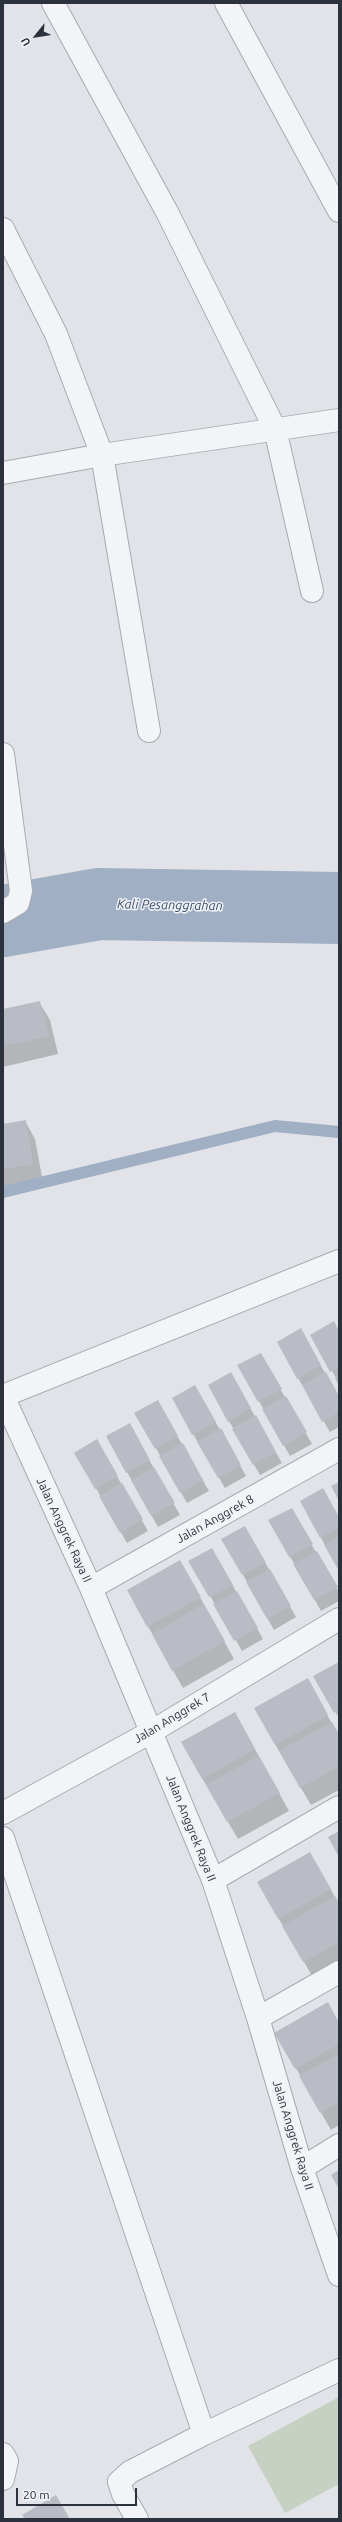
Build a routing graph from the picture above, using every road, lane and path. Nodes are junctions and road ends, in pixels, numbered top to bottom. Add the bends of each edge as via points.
1 (53, 3) edge
2 (226, 3) edge
3 (339, 211) edge
4 (3, 230) edge
5 (339, 420) edge
6 (275, 429) junction
7 (102, 455) junction
8 (3, 473) edge
9 (312, 591) dead end
10 (149, 731) dead end
11 (4, 765) edge
12 (3, 912) edge
13 (339, 1261) edge
14 (3, 1396) edge
15 (339, 1449) edge
16 (91, 1588) junction
17 (339, 1619) edge
18 (150, 1732) junction
19 (339, 1807) edge
20 (3, 1813) edge
21 (3, 1838) edge
22 (213, 1880) junction
23 (339, 1972) edge
24 (258, 2018) junction
25 (339, 2145) edge
26 (302, 2168) junction
27 (339, 2275) edge
28 (339, 2370) edge
29 (204, 2434) junction
30 (3, 2454) edge
31 (3, 2479) edge
32 (137, 2519) edge

1 - 6 street via 167,212
2 - 3 street
4 - 7 street via 56,334
5 - 6 street
6 - 7 street
6 - 9 street
7 - 8 street
7 - 10 street
11 - 12 street via 21,892 18,903
13 - 14 street
14 - 16 street, Jalan Anggrek Raya II
15 - 16 street, Jalan Anggrek 8
16 - 18 street, Jalan Anggrek Raya II
17 - 18 street, Jalan Anggrek 7
18 - 20 street, Jalan Anggrek 7
18 - 22 street, Jalan Anggrek Raya II
19 - 22 street
21 - 29 street
22 - 24 street, Jalan Anggrek Raya II
23 - 24 street
24 - 26 street, Jalan Anggrek Raya II
25 - 26 street
26 - 27 street, Jalan Anggrek Raya II
28 - 29 street
29 - 32 street via 130,2472 119,2482
30 - 31 street via 7,2461

